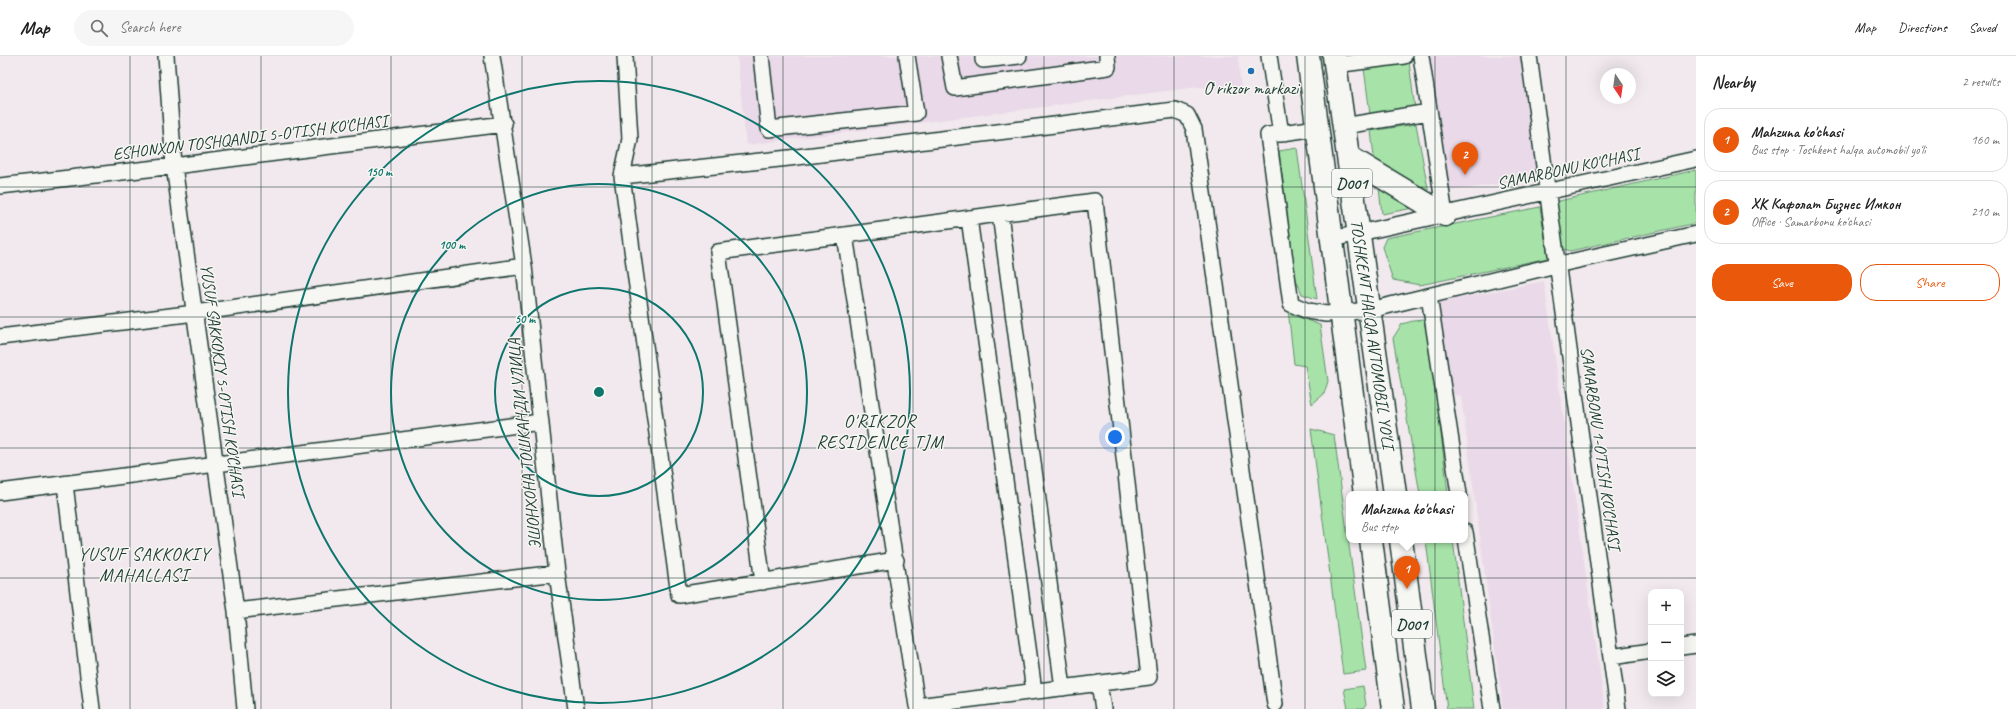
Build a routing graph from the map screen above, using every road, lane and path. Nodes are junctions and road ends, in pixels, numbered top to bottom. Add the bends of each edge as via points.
1 (166, 56) edge
2 (492, 56) edge
3 (625, 56) edge
4 (760, 56) edge
5 (907, 56) edge
6 (949, 56) edge
7 (983, 56) edge
8 (1017, 56) edge
9 (1107, 56) edge
10 (1269, 56) edge
11 (1308, 56) edge
12 (1404, 56) edge
13 (1421, 56) edge
14 (1528, 56) edge
15 (1334, 60) edge
16 (1429, 112) junction
17 (504, 124) junction
18 (1344, 126) junction
19 (1317, 128) junction
20 (1281, 134) junction
21 (1349, 157) junction
22 (1696, 159) edge
23 (174, 166) junction
24 (622, 176) junction
25 (0, 186) edge
26 (1547, 192) junction
27 (1000, 214) junction
28 (1445, 215) junction
29 (969, 218) junction
30 (1360, 233) junction
31 (1696, 234) edge
32 (844, 235) junction
33 (1332, 239) junction
34 (1556, 265) junction
35 (524, 266) junction
36 (1429, 296) junction
37 (1370, 310) junction
38 (195, 313) junction
39 (1341, 313) junction
40 (0, 337) edge
41 (541, 422) junction
42 (214, 465) junction
43 (64, 484) junction
44 (1365, 491) edge
45 (1395, 491) edge
46 (1459, 491) edge
47 (0, 492) edge
48 (1371, 543) edge
49 (1401, 543) edge
50 (1467, 543) edge
51 (896, 560) junction
52 (557, 573) junction
53 (762, 582) junction
54 (236, 611) junction
55 (1696, 645) edge
56 (1684, 647) edge
57 (1648, 651) edge
58 (1611, 657) junction
59 (1099, 684) junction
60 (1063, 688) junction
61 (1034, 691) junction
62 (1274, 704) dead end
63 (92, 709) edge
64 (245, 709) edge
65 (576, 709) edge
66 (1103, 709) edge
67 (1393, 709) edge
68 (1423, 709) edge
69 (1492, 709) edge
70 (1618, 709) edge

1 - 23 street, YUSUF SAKKOKIY 5-O'TISH KO'CHASI
2 - 17 street, ЭШОНХОНА ТОШКАНДИ УЛИЦА
3 - 24 street via 630,139
4 - 5 street via 769,129 916,113
6 - 9 street via 955,88 1108,67
7 - 8 street via 983,60
10 - 20 street
11 - 19 highway, TOSHKENT HALQA AVTOMOBIL YO'LI / D001
12 - 15 street
13 - 16 street
14 - 26 street, SAMARBONU 1-O'TISH KO'CHASI
15 - 18 highway, TOSHKENT HALQA AVTOMOBIL YO'LI / D001
16 - 18 street
16 - 28 street
17 - 23 street, ESHONXON TOSHQANDI 5-O'TISH KO'CHASI
17 - 35 street, ЭШОНХОНА ТОШКАНДИ УЛИЦА
18 - 21 highway, TOSHKENT HALQA AVTOMOBIL YO'LI / D001
19 - 20 street
19 - 33 highway, TOSHKENT HALQA AVTOMOBIL YO'LI / D001
20 - 39 street via 1268,135 1291,304 1326,314
21 - 28 highway
21 - 30 highway, TOSHKENT HALQA AVTOMOBIL YO'LI / D001
22 - 26 street, SAMARBONU KO'CHASI
23 - 25 street, ESHONXON TOSHQANDI 5-O'TISH KO'CHASI
23 - 38 street, YUSUF SAKKOKIY 5-O'TISH KO'CHASI
24 - 53 street via 679,595
24 - 62 street via 1175,110 1187,115 1194,129
26 - 28 street, SAMARBONU KO'CHASI
26 - 34 street, SAMARBONU 1-O'TISH KO'CHASI
27 - 29 street
27 - 59 street via 1095,201 1149,677
27 - 60 street
28 - 30 street, SAMARBONU KO'CHASI
29 - 32 street
29 - 61 street
30 - 33 street, SAMARBONU KO'CHASI
30 - 37 highway, TOSHKENT HALQA AVTOMOBIL YO'LI / D001
31 - 34 street
32 - 51 street
32 - 53 street via 718,252
33 - 39 highway, TOSHKENT HALQA AVTOMOBIL YO'LI / D001
34 - 36 street
34 - 58 street, SAMARBONU 1-O'TISH KO'CHASI
35 - 38 street
35 - 41 street, ЭШОНХОНА ТОШКАНДИ УЛИЦА
36 - 37 street
36 - 46 street
37 - 39 street
37 - 45 highway, TOSHKENT HALQA AVTOMOBIL YO'LI / D001
38 - 40 street
38 - 42 street, YUSUF SAKKOKIY 5-O'TISH KO'CHASI
39 - 44 highway, TOSHKENT HALQA AVTOMOBIL YO'LI / D001
41 - 42 street
41 - 52 street, ЭШОНХОНА ТОШКАНДИ УЛИЦА
42 - 43 street
42 - 54 street, YUSUF SAKKOKIY 5-O'TISH KO'CHASI
43 - 47 street
43 - 63 street
48 - 67 highway, D001
49 - 68 highway, D001
50 - 69 street
51 - 53 street
51 - 61 street via 917,706
52 - 54 street
52 - 65 street, ЭШОНХОНА ТОШКАНДИ УЛИЦА
54 - 64 street, YUSUF SAKKOKIY 5-O'TISH KO'CHASI
55 - 56 street
57 - 58 street
58 - 70 street, SAMARBONU 1-O'TISH KO'CHASI
59 - 60 street
59 - 66 street
60 - 61 street

